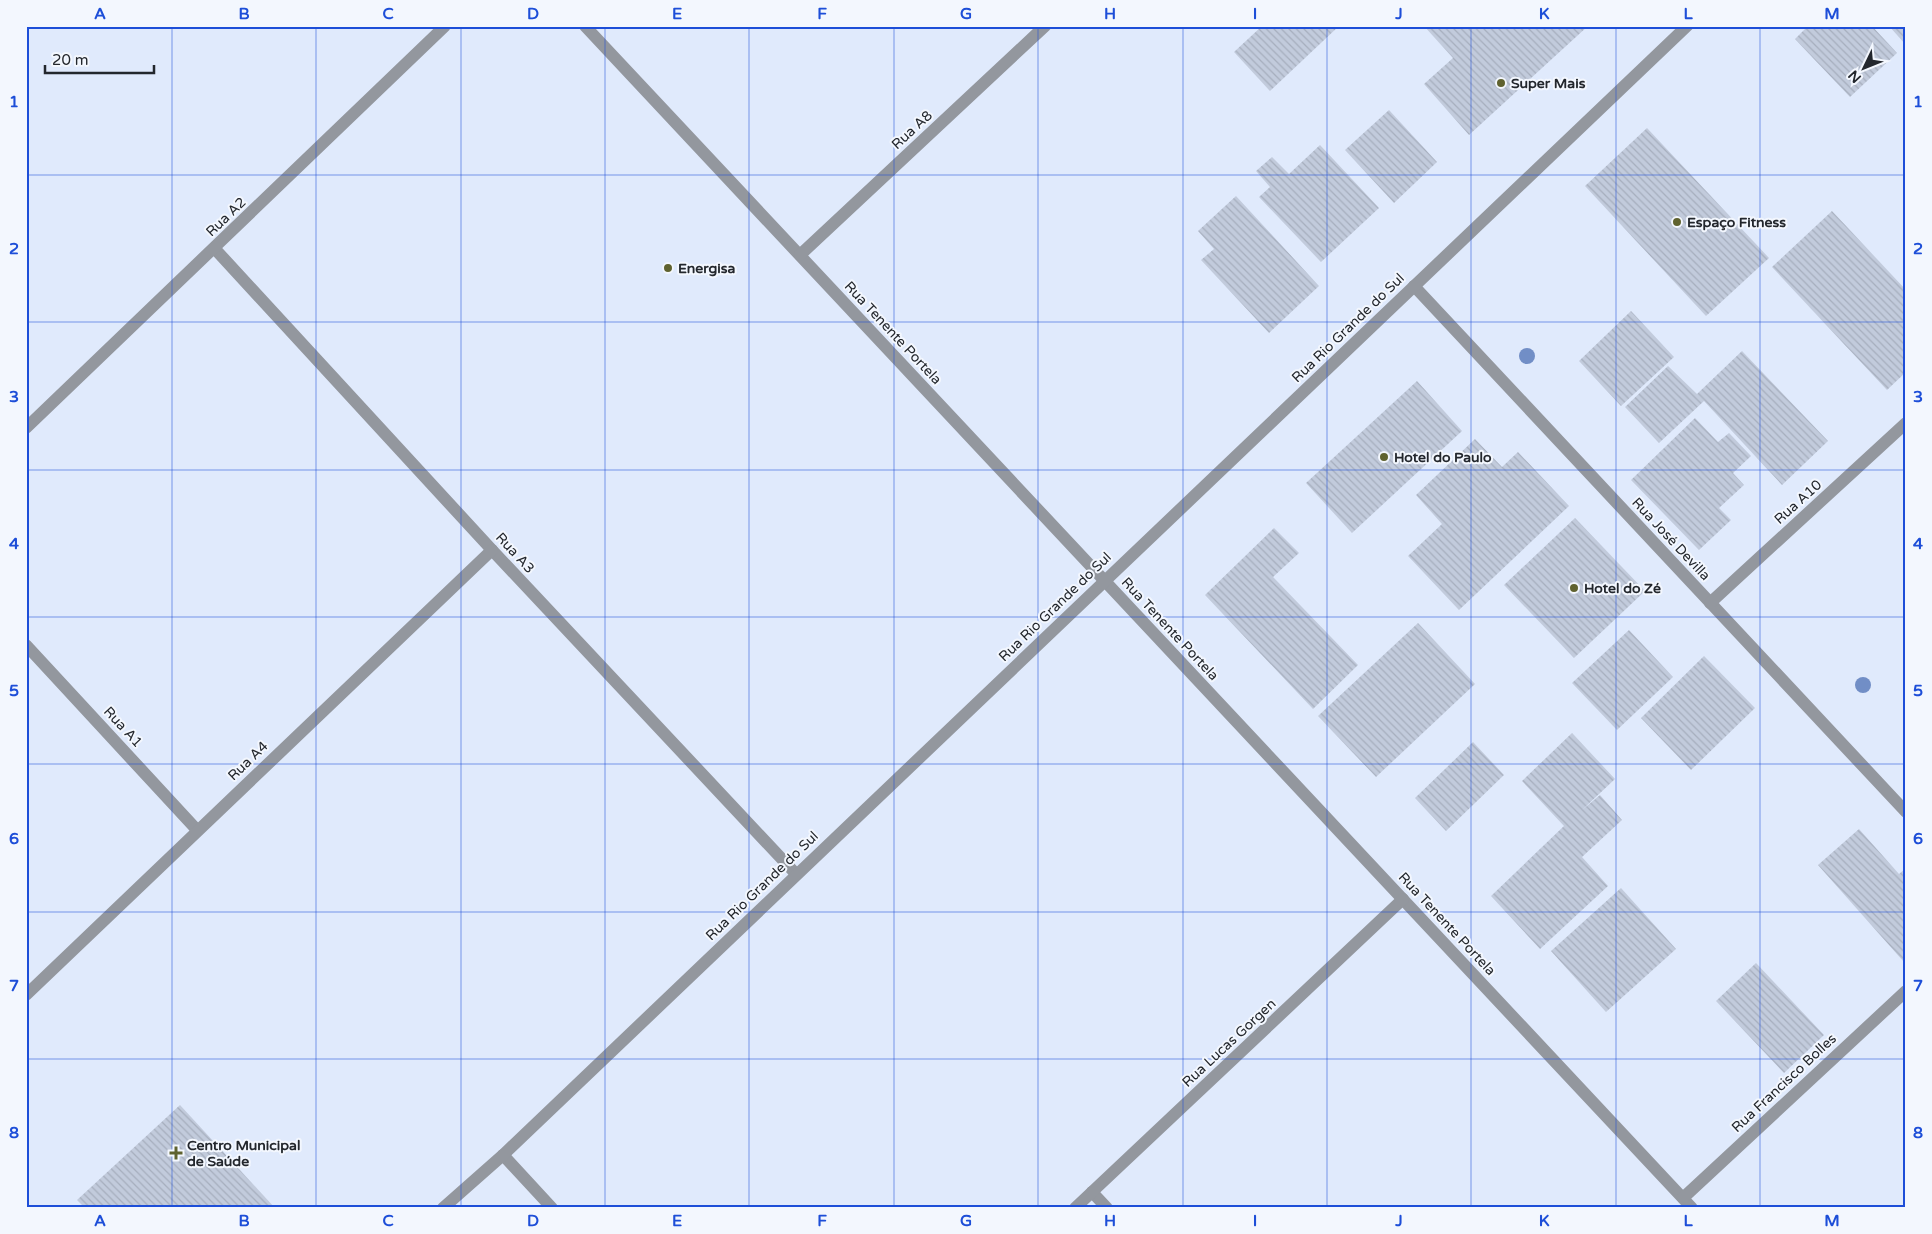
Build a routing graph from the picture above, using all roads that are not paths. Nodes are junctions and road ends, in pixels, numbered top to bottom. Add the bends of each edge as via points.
1 (445, 26) edge
2 (585, 26) edge
3 (1045, 26) edge
4 (1687, 26) edge
5 (215, 248) junction
6 (800, 255) junction
7 (1414, 286) junction
8 (1906, 423) edge
9 (26, 428) edge
10 (492, 550) junction
11 (1104, 580) junction
12 (1710, 603) junction
13 (26, 645) edge
14 (1906, 812) edge
15 (197, 830) junction
16 (796, 874) junction
17 (1403, 899) junction
18 (1906, 991) edge
19 (26, 995) edge
20 (503, 1155) junction
21 (1092, 1192) junction
22 (1683, 1198) junction
23 (443, 1208) edge
24 (552, 1208) edge
25 (1075, 1208) edge
26 (1107, 1208) edge
27 (1692, 1208) edge

1 - 5 street, Rua A2
2 - 6 street, Rua Tenente Portela
3 - 6 street, Rua A8
4 - 7 street, Rua Rio Grande do Sul
5 - 9 street, Rua A2
5 - 10 street, Rua A3
6 - 11 street, Rua Tenente Portela
7 - 11 street, Rua Rio Grande do Sul
7 - 12 street, Rua José Devilla
8 - 12 street, Rua A10
10 - 15 street, Rua A4
10 - 16 street, Rua A3
11 - 16 street, Rua Rio Grande do Sul
11 - 17 street, Rua Tenente Portela
12 - 14 street, Rua José Devilla
13 - 15 street, Rua A1
15 - 19 street, Rua A4
16 - 20 street, Rua Rio Grande do Sul
17 - 21 street, Rua Lucas Gorgen
17 - 22 street, Rua Tenente Portela
18 - 22 street, Rua Francisco Bolles
20 - 23 street, Rua Rio Grande do Sul
20 - 24 street
21 - 25 street, Rua Lucas Gorgen
21 - 26 street
22 - 27 street, Rua Tenente Portela

